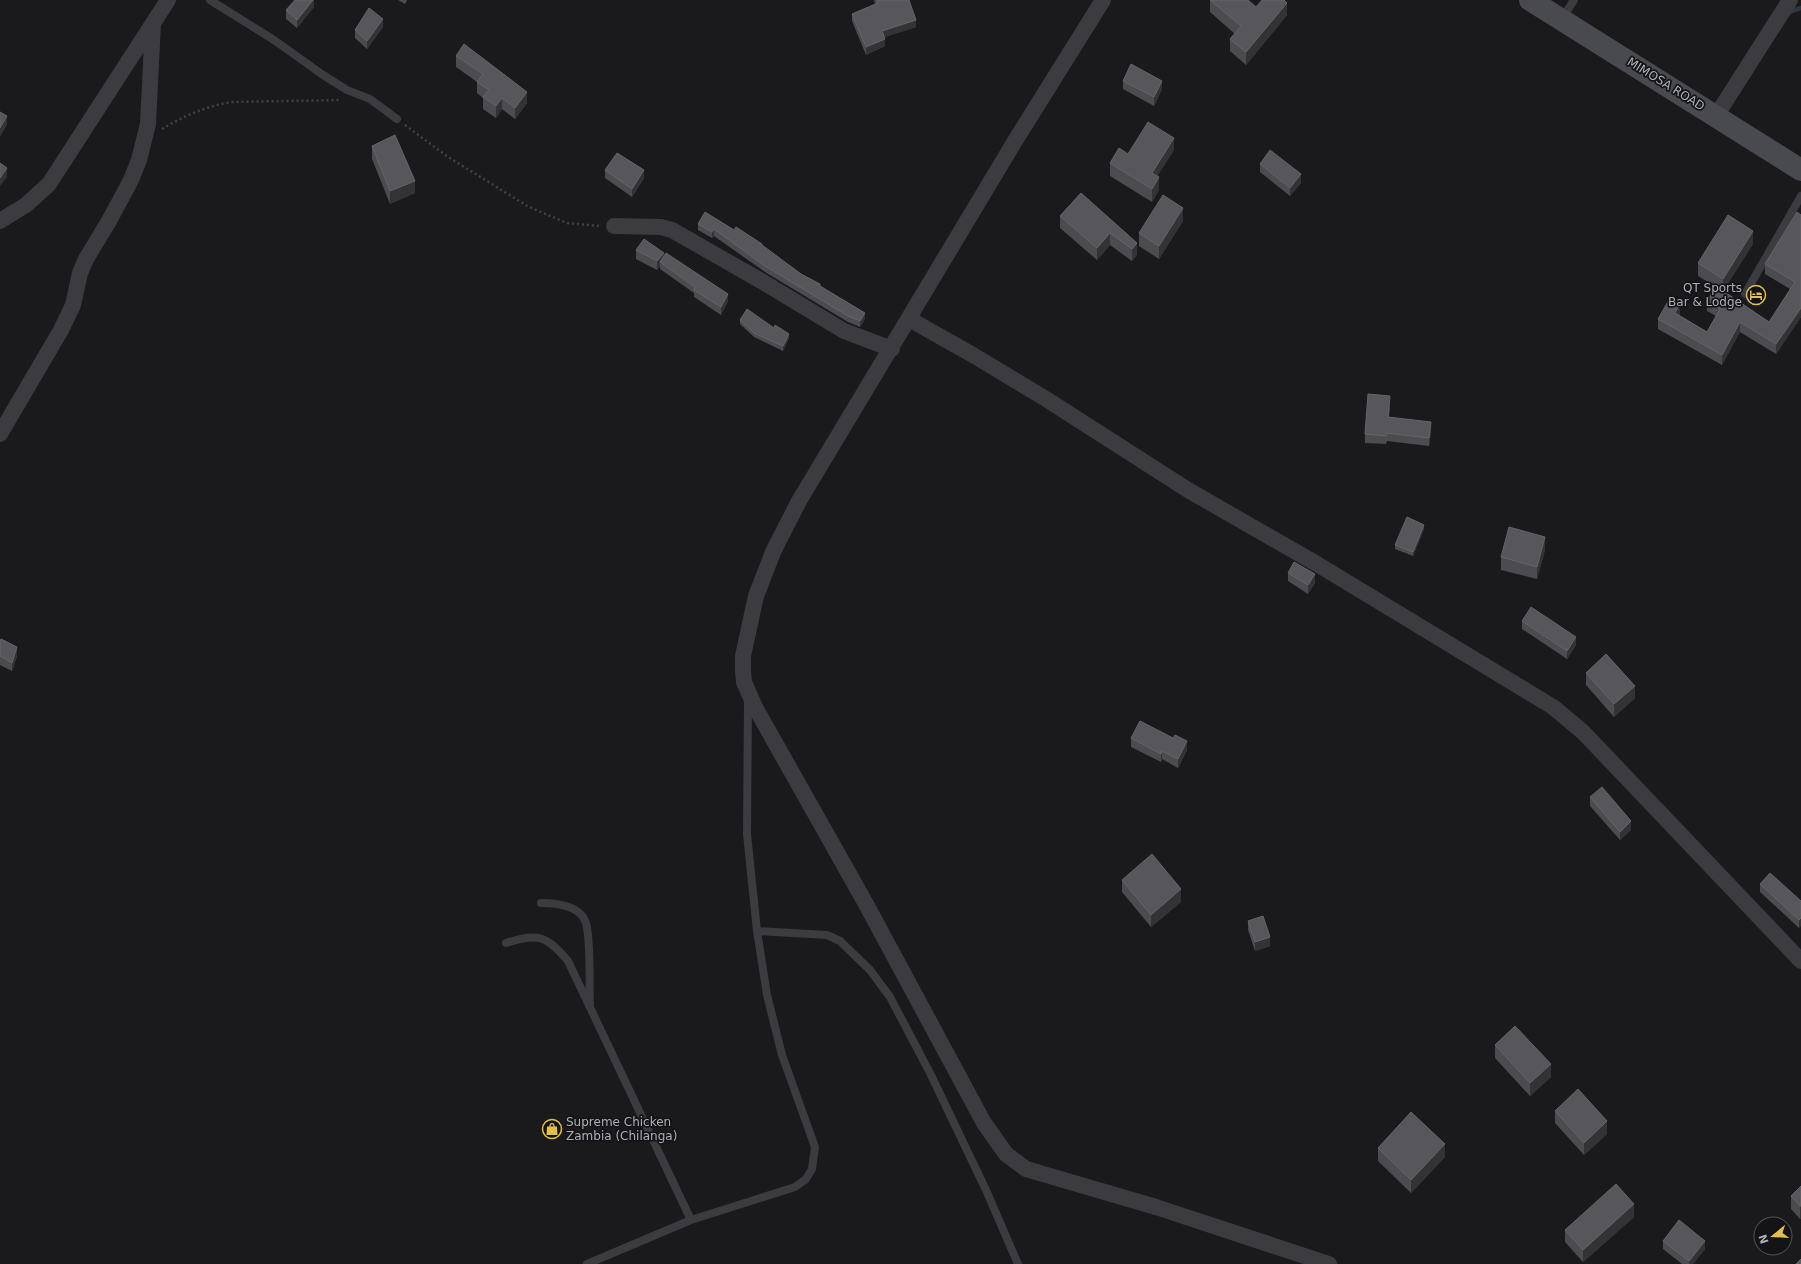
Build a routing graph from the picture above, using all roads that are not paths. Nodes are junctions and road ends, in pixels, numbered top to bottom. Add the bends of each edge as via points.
1 (168, 0) edge
2 (210, 0) edge
3 (1103, 0) edge
4 (1530, 0) edge
5 (1574, 0) edge
6 (1790, 0) edge
7 (1562, 20) junction
8 (153, 23) junction
9 (1716, 116) junction
10 (397, 119) road end
11 (1801, 170) edge
12 (1801, 196) edge
13 (0, 220) edge
14 (614, 226) road end
15 (1746, 294) dead end
16 (909, 319) junction
17 (892, 349) junction
18 (0, 434) edge
19 (748, 692) junction
20 (541, 902) dead end
21 (757, 931) junction
22 (506, 943) dead end
23 (1801, 961) edge
24 (590, 1006) junction
25 (691, 1220) junction
26 (587, 1264) edge
27 (1018, 1264) edge
28 (1329, 1264) edge

1 - 8 street
2 - 10 lane via 274,40 323,75 347,90 370,99
3 - 16 street
4 - 7 street, MIMOSA ROAD
5 - 7 lane
6 - 9 street
7 - 9 street, MIMOSA ROAD
8 - 13 street via 49,184 26,205
8 - 18 street via 148,124 146,138 131,180 110,221 86,259 69,313
9 - 11 street, MIMOSA ROAD
12 - 15 lane
14 - 17 street via 661,227 672,230 840,329
16 - 17 street
16 - 23 street via 1039,395 1188,490 1317,564 1553,707 1584,732
17 - 19 street via 799,501 773,552 756,596 743,656 744,682
19 - 21 lane via 747,834
19 - 28 street via 984,1123 1006,1154 1026,1169 1156,1207
20 - 24 lane via 560,903 575,910 586,922
21 - 25 lane via 767,995 782,1056 815,1147 812,1169 806,1179 795,1187
21 - 27 lane via 827,934 840,941 870,970 890,997 930,1073
22 - 24 lane via 527,936 538,937 553,944 568,961
24 - 25 lane
25 - 26 lane

